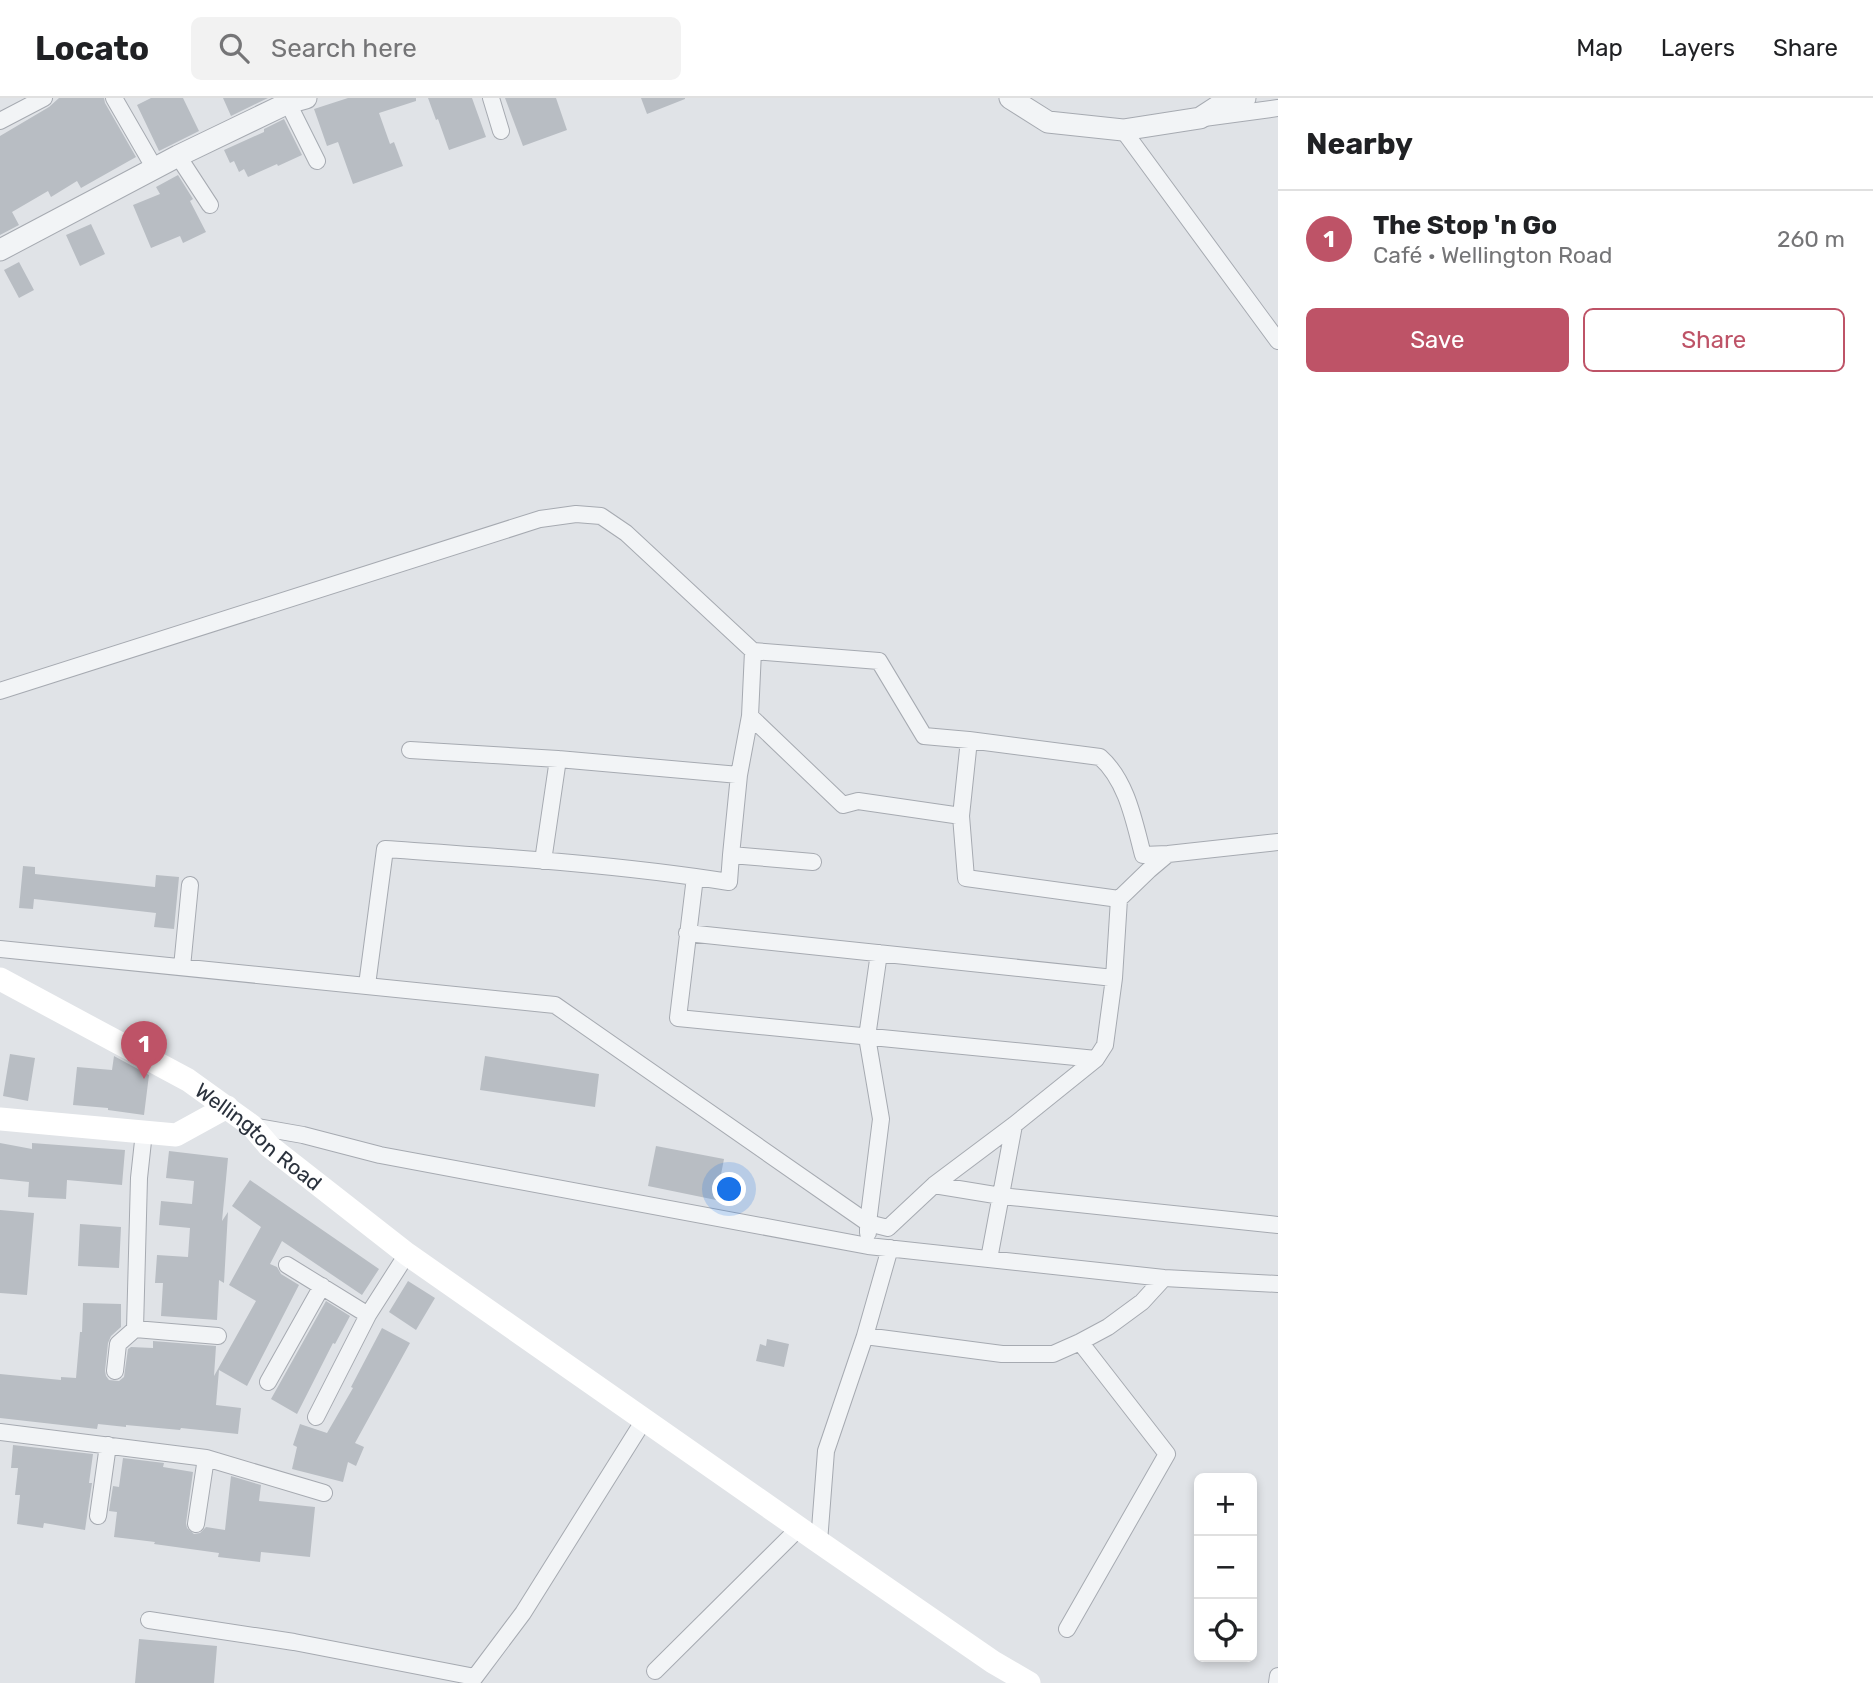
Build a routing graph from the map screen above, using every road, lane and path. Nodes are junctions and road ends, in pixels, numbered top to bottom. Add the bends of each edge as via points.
1 (44, 98) edge
2 (114, 98) edge
3 (491, 98) edge
4 (1010, 98) edge
5 (1245, 98) edge
6 (297, 101) edge
7 (1278, 108) edge
8 (1200, 118) junction
9 (0, 121) edge
10 (1123, 130) junction
11 (501, 131) dead end
12 (178, 156) junction
13 (317, 162) dead end
14 (155, 169) junction
15 (210, 205) dead end
16 (0, 250) edge
17 (1278, 341) edge
18 (752, 651) junction
19 (0, 691) edge
20 (750, 716) junction
21 (969, 740) junction
22 (410, 750) dead end
23 (558, 759) junction
24 (740, 775) junction
25 (961, 816) junction
26 (1278, 842) edge
27 (1168, 854) junction
28 (731, 855) junction
29 (543, 860) junction
30 (813, 862) dead end
31 (695, 877) junction
32 (190, 885) dead end
33 (1119, 899) junction
34 (687, 933) junction
35 (0, 949) edge
36 (879, 953) junction
37 (182, 967) junction
38 (1114, 978) junction
39 (0, 979) edge
40 (367, 985) junction
41 (11, 992) edge
42 (867, 1037) junction
43 (1096, 1059) junction
44 (227, 1107) junction
45 (0, 1119) edge
46 (1014, 1125) junction
47 (252, 1126) junction
48 (144, 1132) junction
49 (934, 1185) junction
50 (1001, 1196) junction
51 (868, 1223) junction
52 (1278, 1225) edge
53 (868, 1246) junction
54 (890, 1248) junction
55 (407, 1254) junction
56 (989, 1259) junction
57 (287, 1265) dead end
58 (1164, 1278) junction
59 (1278, 1284) edge
60 (322, 1286) junction
61 (368, 1315) junction
62 (135, 1329) junction
63 (218, 1336) dead end
64 (865, 1336) junction
65 (1080, 1342) junction
66 (115, 1371) dead end
67 (268, 1382) dead end
68 (316, 1417) dead end
69 (644, 1420) junction
70 (0, 1432) edge
71 (108, 1445) junction
72 (0, 1448) edge
73 (206, 1458) junction
74 (324, 1493) dead end
75 (98, 1516) dead end
76 (196, 1524) dead end
77 (799, 1528) junction
78 (819, 1542) junction
79 (149, 1620) dead end
80 (1067, 1629) dead end
81 (655, 1671) dead end
82 (1278, 1676) edge
83 (1029, 1683) edge
84 (1278, 1683) edge

1 - 9 street
2 - 14 street
3 - 11 street
4 - 10 street via 1048,122
5 - 8 street via 1220,105
6 - 12 street
6 - 13 street
7 - 8 street
8 - 10 street
10 - 17 street
12 - 14 street
12 - 15 street
14 - 16 street
18 - 19 street via 626,533 601,516 576,514 540,519
18 - 20 street
18 - 21 street via 879,661 924,736
20 - 24 street
20 - 25 street via 843,805 858,801
21 - 25 street
21 - 27 street via 1100,757 1112,767 1127,797 1143,855
22 - 23 street
23 - 24 street
23 - 29 street
24 - 28 street
25 - 33 street via 966,878
26 - 27 street
27 - 33 street
28 - 30 street
28 - 31 street via 729,882
29 - 31 street
29 - 40 street via 385,849
31 - 34 street
32 - 37 street
33 - 38 street
34 - 36 street
34 - 42 street via 678,1018
35 - 37 street
36 - 38 street
36 - 42 street
37 - 40 street
38 - 43 street via 1105,1045
39 - 41 main road, Wellington Road
40 - 51 street via 555,1004
41 - 44 main road, Wellington Road via 188,1080
42 - 43 street
42 - 51 street via 881,1119
43 - 46 street
44 - 47 main road, Wellington Road
44 - 48 main road via 176,1135
45 - 48 main road
46 - 49 street
46 - 50 street
47 - 53 street via 380,1155
47 - 55 main road, Wellington Road via 269,1146
48 - 62 street
49 - 50 street
49 - 51 street via 888,1228
50 - 52 street
50 - 56 street
51 - 53 street
53 - 54 street
54 - 56 street
54 - 64 street
55 - 61 street
55 - 69 main road, Wellington Road
56 - 58 street
57 - 60 street
58 - 59 street
58 - 65 street via 1142,1303
60 - 61 street
60 - 67 street
61 - 68 street
62 - 63 street
62 - 66 street via 118,1344
64 - 65 street via 1002,1354 1054,1354
64 - 78 street via 826,1451
65 - 80 street via 1167,1454
69 - 77 main road, Wellington Road
69 - 79 street via 523,1613 475,1677
70 - 71 street
70 - 72 street
71 - 73 street
71 - 75 street
73 - 74 street
73 - 76 street
77 - 78 main road, Wellington Road
77 - 81 street
78 - 83 main road, Wellington Road
82 - 84 street

